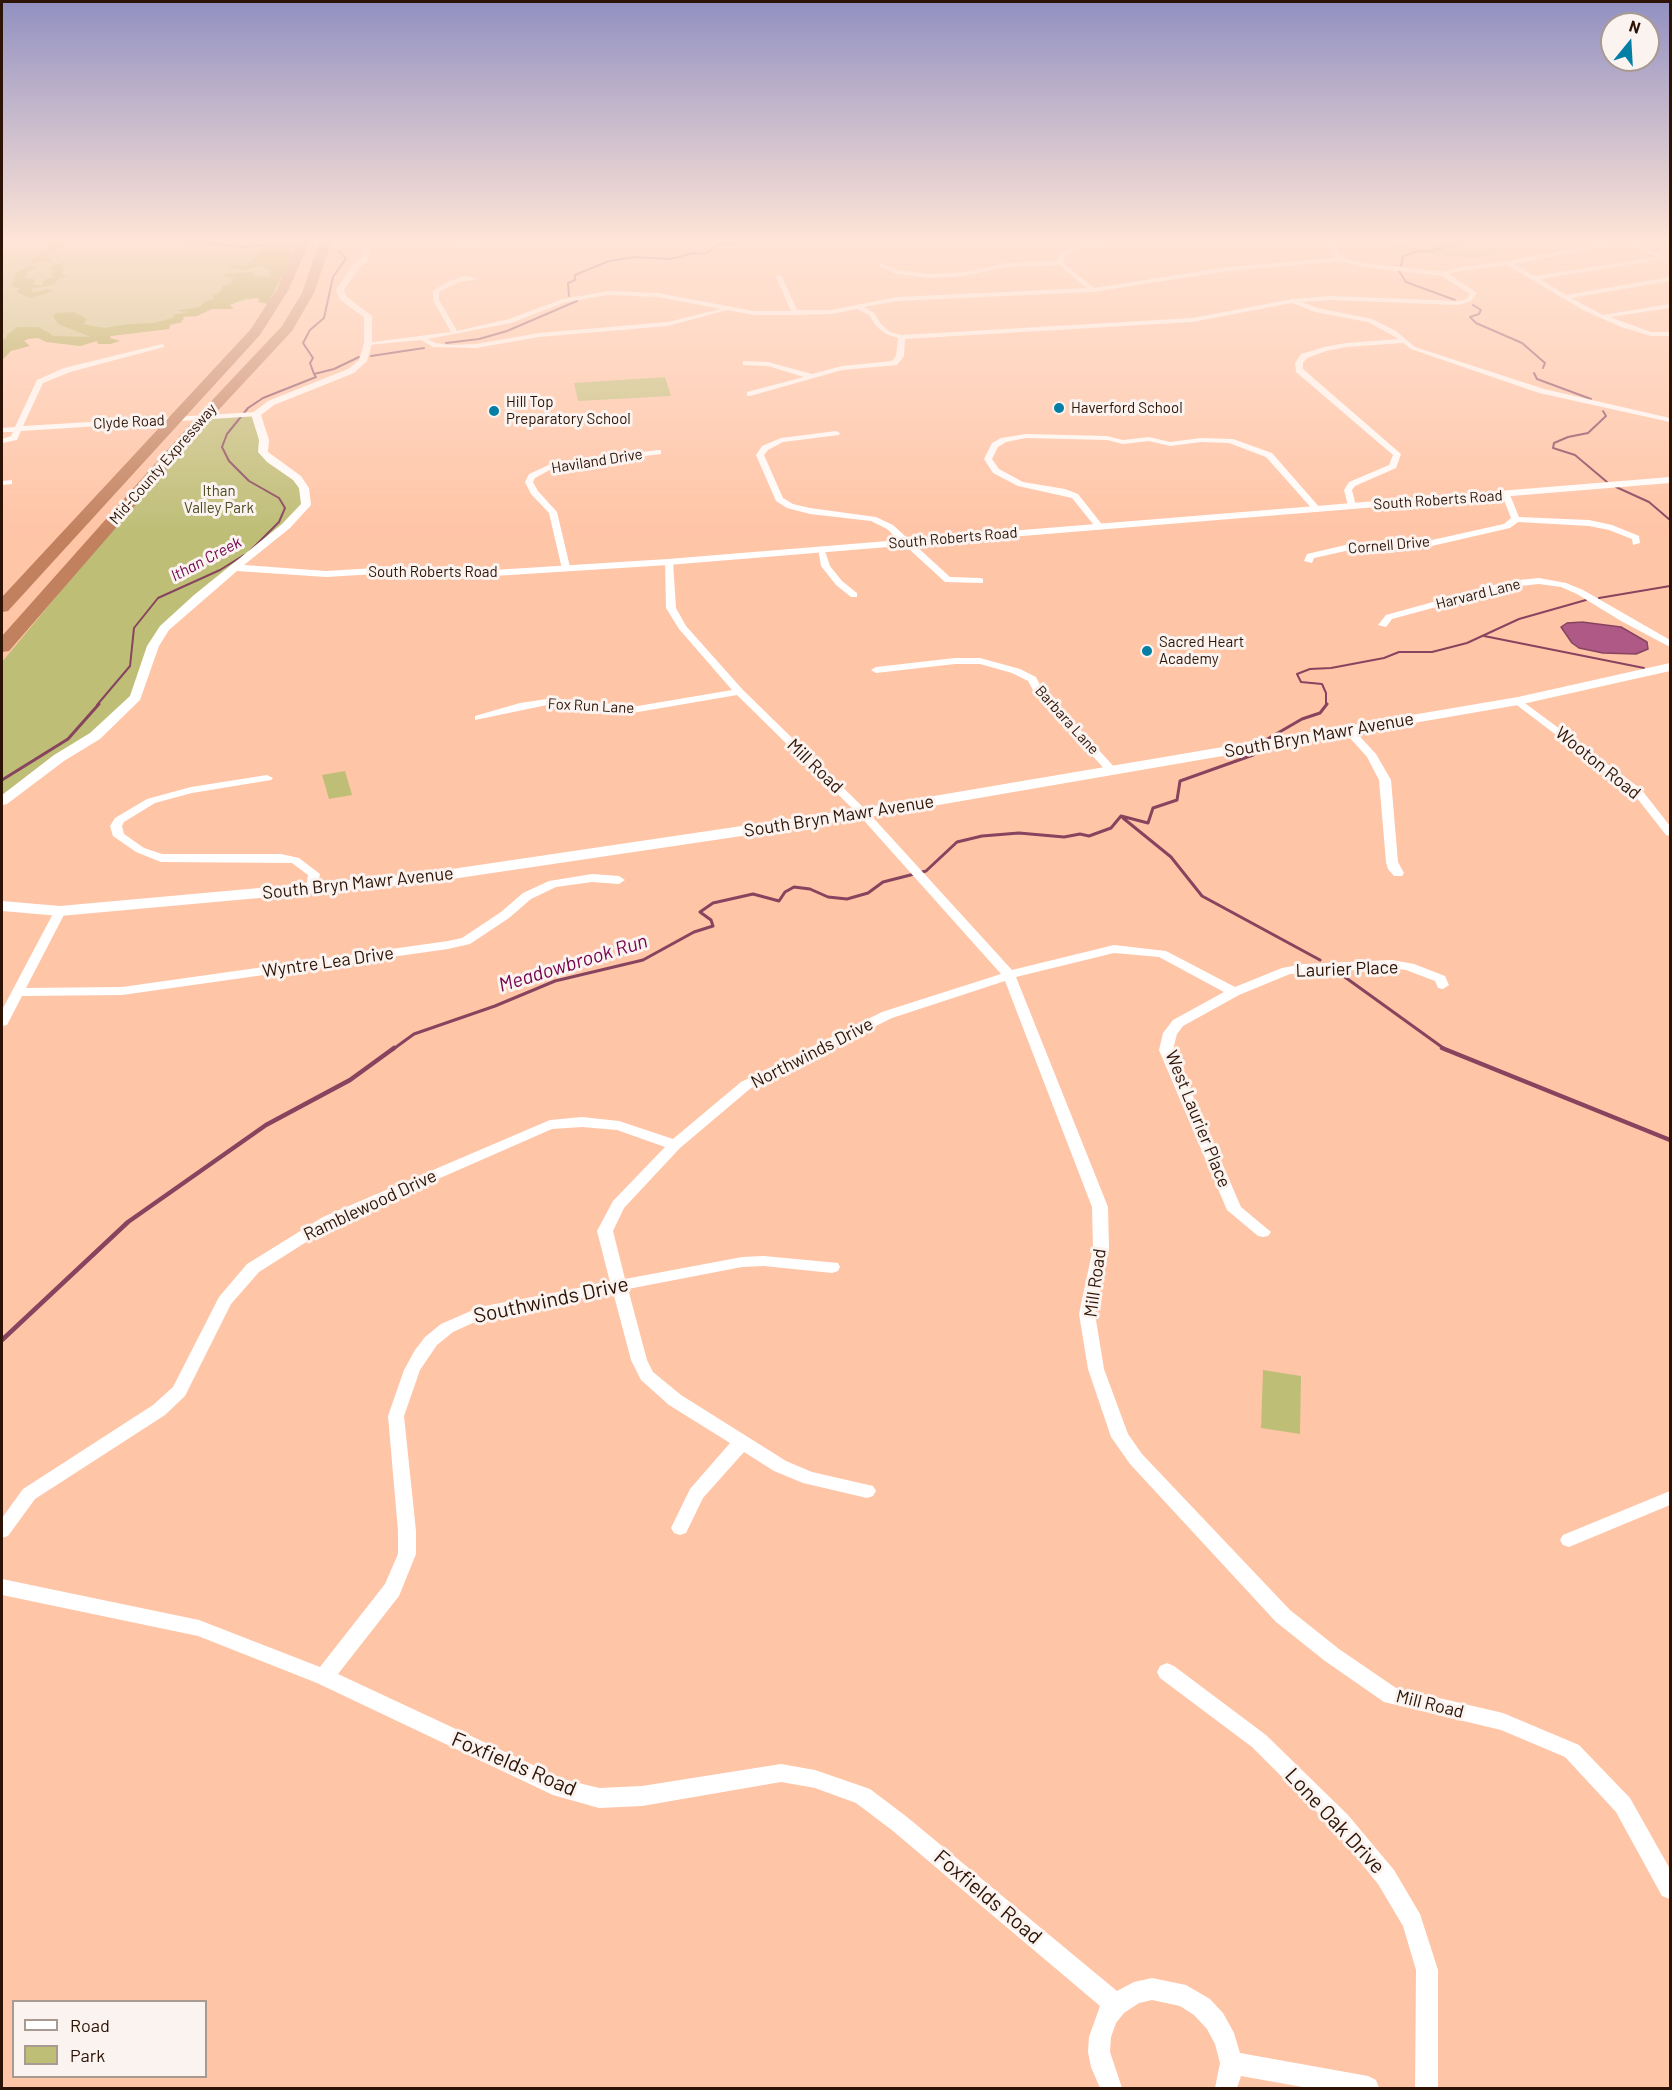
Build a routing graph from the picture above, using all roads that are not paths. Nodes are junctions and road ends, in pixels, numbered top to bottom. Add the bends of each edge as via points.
1 (902, 337) edge
2 (248, 338) edge
3 (277, 338) edge
4 (368, 338) edge
5 (430, 338) edge
6 (524, 338) edge
7 (1401, 338) edge
8 (422, 339) junction
9 (1405, 341) junction
10 (368, 343) junction
11 (162, 346) dead end
12 (746, 363) dead end
13 (813, 377) junction
14 (750, 394) dead end
15 (256, 414) junction
16 (1671, 420) edge
17 (18, 429) junction
18 (2, 430) edge
19 (836, 433) dead end
20 (2, 441) edge
21 (658, 452) dead end
22 (1671, 480) edge
23 (1506, 495) junction
24 (1352, 506) junction
25 (1317, 508) junction
26 (1516, 519) junction
27 (1100, 527) junction
28 (904, 542) junction
29 (1636, 543) dead end
30 (821, 550) junction
31 (1309, 561) dead end
32 (668, 562) junction
33 (565, 567) junction
34 (236, 568) junction
35 (980, 581) dead end
36 (854, 595) dead end
37 (2, 607) edge
38 (1383, 625) dead end
39 (1671, 644) edge
40 (2, 647) edge
41 (1671, 667) edge
42 (876, 670) dead end
43 (739, 692) junction
44 (1518, 701) junction
45 (479, 718) dead end
46 (1348, 730) junction
47 (1113, 772) junction
48 (267, 778) dead end
49 (2, 801) edge
50 (864, 813) junction
51 (1671, 833) edge
52 (1398, 873) dead end
53 (619, 880) dead end
54 (312, 888) junction
55 (2, 906) edge
56 (60, 911) junction
57 (1009, 975) junction
58 (1443, 985) dead end
59 (19, 992) junction
60 (1234, 992) junction
61 (2, 1022) edge
62 (675, 1144) junction
63 (1263, 1232) dead end
64 (832, 1267) dead end
65 (619, 1284) junction
66 (742, 1442) junction
67 (867, 1491) dead end
68 (1671, 1498) edge
69 (680, 1528) dead end
70 (2, 1531) edge
71 (1569, 1540) dead end
72 (2, 1587) edge
73 (1167, 1672) dead end
74 (324, 1677) junction
75 (1671, 1888) edge
76 (1116, 2005) junction
77 (1231, 2063) junction
78 (1111, 2088) edge
79 (1226, 2088) edge
80 (1368, 2088) edge
81 (1427, 2088) edge

1 - 13 street via 900,356 894,363 842,368
2 - 37 highway, Mid-County Expressway
3 - 40 highway, Mid-County Expressway
4 - 10 street
5 - 8 street
6 - 8 street via 476,346 433,345
7 - 9 street
8 - 10 street
9 - 16 street via 1413,348 1542,391
9 - 24 street via 1324,349 1304,356 1299,363 1299,370 1397,454 1393,466 1352,484 1348,490
10 - 15 street via 358,366 272,403
11 - 17 street via 67,370 40,381
12 - 13 street via 768,364
13 - 14 street
15 - 17 street, Clyde Road
15 - 34 street via 264,440 263,452 297,478 304,488 306,505
17 - 18 street, Clyde Road
17 - 20 street via 14,438
19 - 28 street via 791,438 765,448 760,455 779,499 810,511 873,519 890,527
21 - 33 street, Haviland Drive via 563,463 532,476 529,482 534,492 553,512
22 - 23 street, South Roberts Road
23 - 24 street, South Roberts Road
23 - 26 street
24 - 25 street, South Roberts Road
25 - 27 street, South Roberts Road
25 - 27 street via 1269,455 1230,441 1170,444 1149,439 1124,442 1026,436 995,445 988,459 996,471 1021,484 1075,496
26 - 29 street via 1589,523 1636,538
26 - 31 street, Cornell Drive via 1507,526 1423,544 1350,547 1310,556
27 - 28 street, South Roberts Road
28 - 30 street, South Roberts Road
28 - 35 street via 948,580
30 - 32 street, South Roberts Road
30 - 36 street via 838,584
32 - 33 street, South Roberts Road
32 - 43 street, Mill Road via 671,608 681,627
33 - 34 street, South Roberts Road via 478,574 392,570 326,574
34 - 49 street via 164,628 153,646 135,696 113,719
38 - 39 street, Harvard Lane via 1389,617 1509,584 1539,581 1580,592
41 - 44 main road, South Bryn Mawr Avenue
42 - 47 street, Barbara Lane via 980,661 1016,671 1032,679
43 - 45 street, Fox Run Lane via 638,709 547,702
43 - 50 street, Mill Road
44 - 46 main road, South Bryn Mawr Avenue
44 - 51 street, Wooton Road via 1637,791
46 - 47 main road, South Bryn Mawr Avenue
46 - 52 street via 1372,756 1385,780 1392,862
47 - 50 main road, South Bryn Mawr Avenue
48 - 54 street via 191,790 151,801 119,820 119,836 161,858 295,860 315,874
50 - 54 main road, South Bryn Mawr Avenue via 425,878
50 - 57 street, Mill Road
53 - 59 street, Wyntre Lea Drive via 592,878 553,884 527,896 466,941 448,945 122,991
54 - 56 main road, South Bryn Mawr Avenue
55 - 56 main road, South Bryn Mawr Avenue
56 - 59 street
57 - 60 street via 1114,949 1141,950 1183,963
57 - 62 street, Northwinds Drive via 887,1015 746,1085
57 - 75 street, Mill Road via 1100,1207 1101,1248 1087,1314 1096,1369 1120,1437 1283,1616 1390,1696 1503,1722 1572,1751 1623,1805
58 - 60 street, Laurier Place via 1440,978 1409,967 1373,964 1296,969
59 - 61 street
60 - 63 street, West Laurier Place via 1179,1023 1170,1033 1166,1050 1235,1210
62 - 65 street, Northwinds Drive via 618,1205 605,1231
62 - 70 street, Ramblewood Drive via 619,1126 582,1122 550,1125 328,1221 253,1268 225,1301 179,1390 159,1410 29,1494
64 - 65 street, Southwinds Drive via 742,1262
65 - 66 street, Northwinds Drive via 647,1376 675,1400
65 - 74 street, Southwinds Drive via 486,1311 447,1328 421,1354 396,1416 407,1554 392,1590
66 - 67 street, Northwinds Drive via 800,1474
66 - 69 street via 696,1494
68 - 71 street
72 - 74 street, Foxfields Road via 199,1628
73 - 81 street, Lone Oak Drive via 1258,1741 1341,1822 1386,1877 1412,1923 1427,1970
74 - 76 street, Foxfields Road via 560,1788 599,1798 642,1796 781,1773 815,1779 863,1796
76 - 77 street via 1134,1993 1152,1989 1186,1996 1215,2021 1226,2041
76 - 78 street via 1107,2016 1100,2037 1102,2067
77 - 79 street
77 - 80 street

